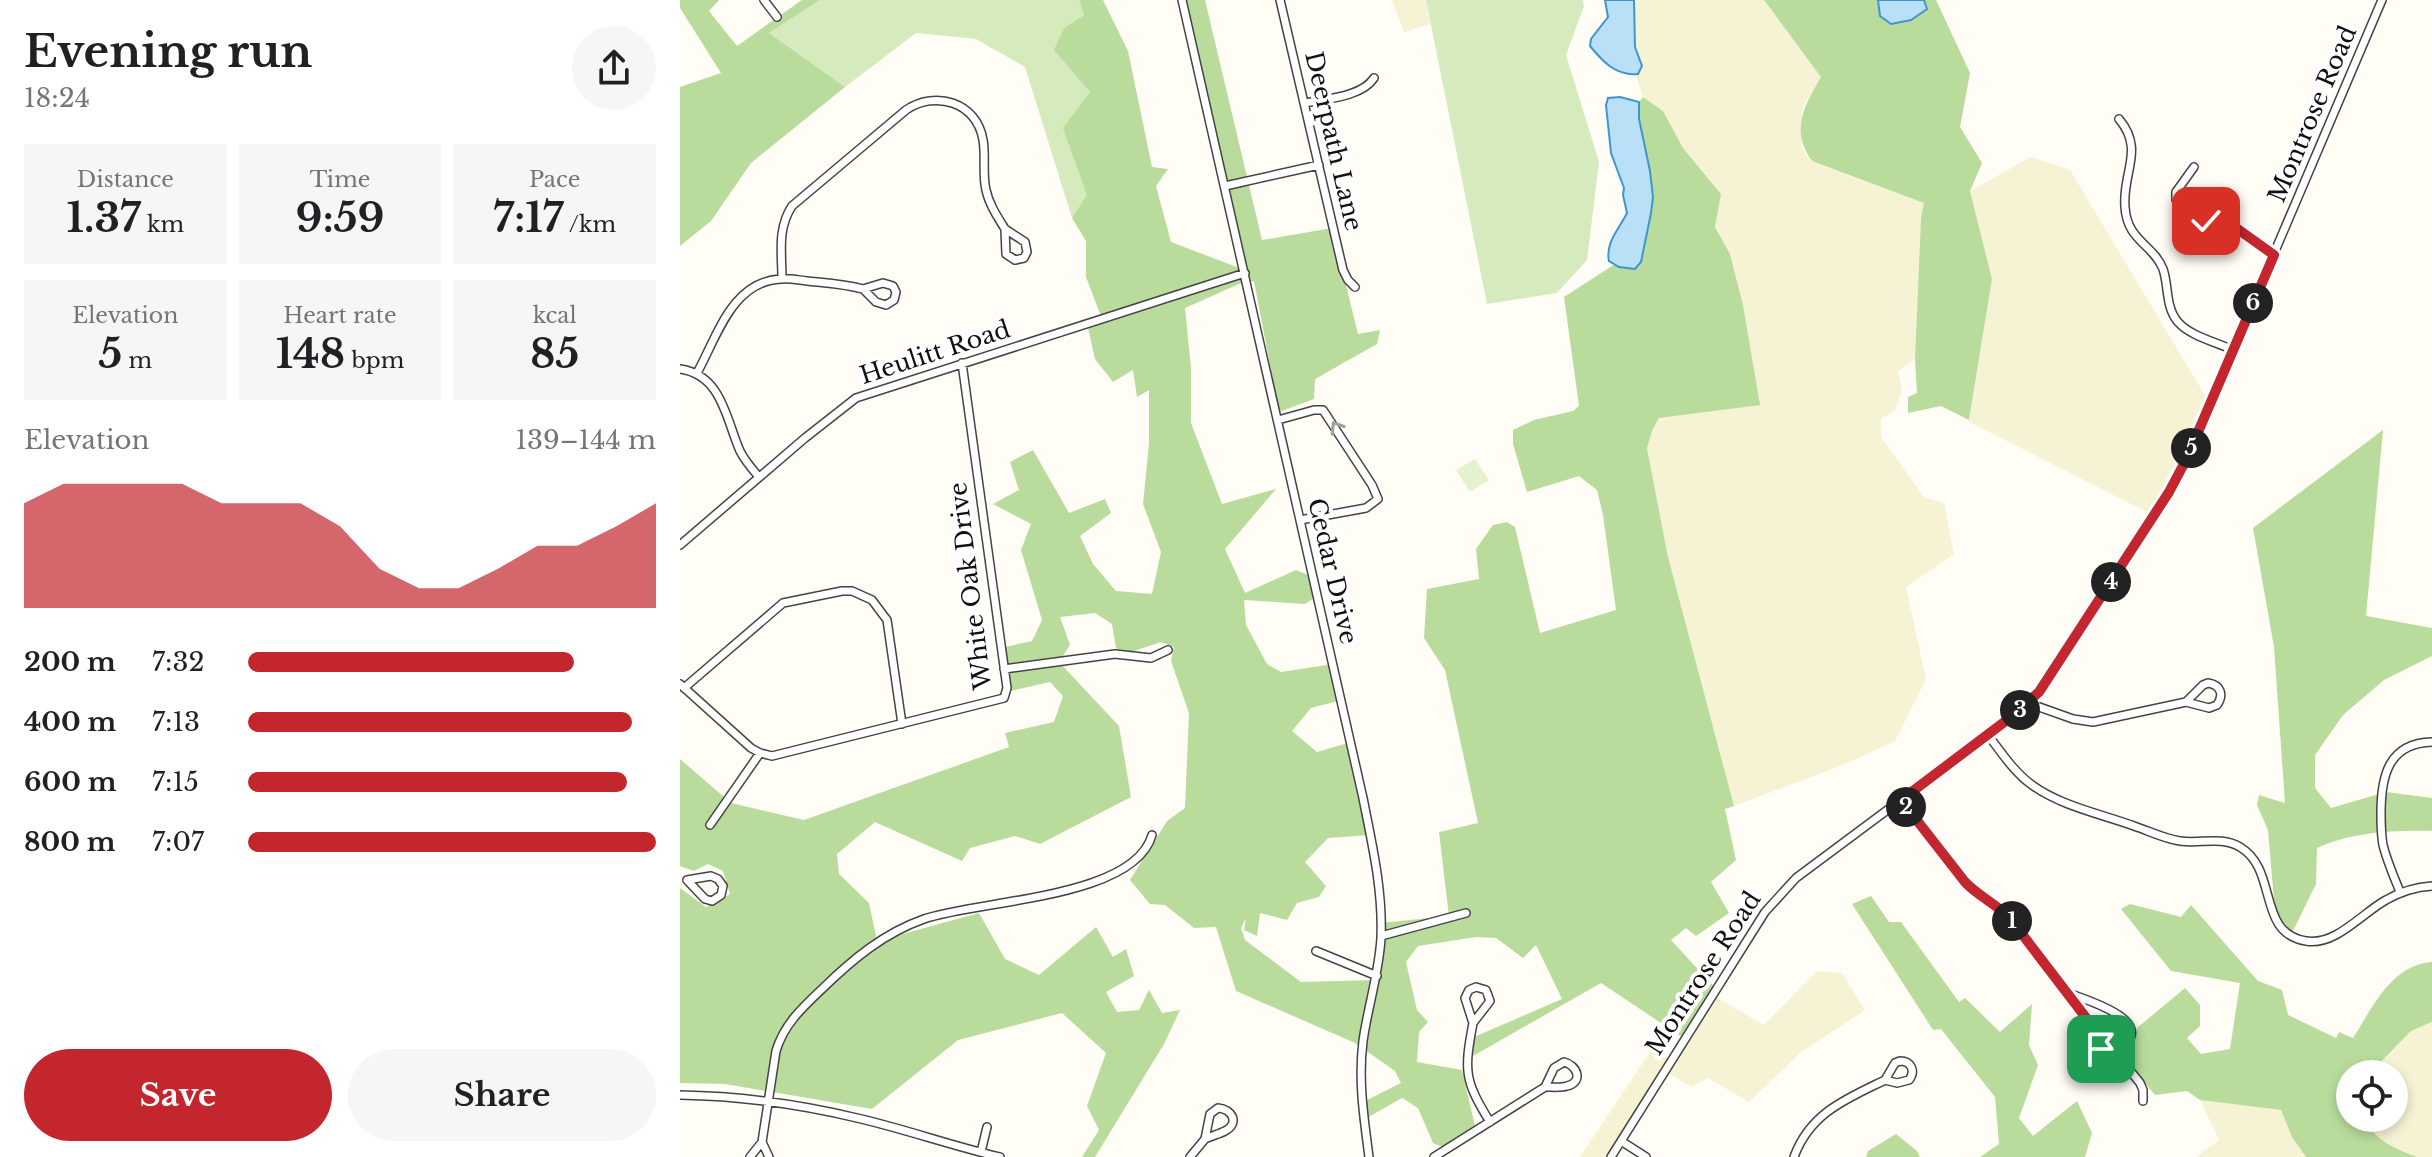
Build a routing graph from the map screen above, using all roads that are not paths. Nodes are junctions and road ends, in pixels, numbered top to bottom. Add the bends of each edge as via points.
1 (764, 0) edge
2 (1182, 0) edge
3 (1280, 0) edge
4 (2382, 0) edge
5 (777, 17) dead end
6 (1374, 78) dead end
7 (1305, 103) junction
8 (2119, 119) dead end
9 (1319, 165) junction
10 (2194, 167) dead end
11 (1225, 186) junction
12 (2224, 195) dead end
13 (2225, 220) junction
14 (1005, 229) dead end
15 (2274, 255) junction
16 (1245, 273) junction
17 (782, 279) junction
18 (1355, 287) dead end
19 (863, 289) dead end
20 (2233, 350) junction
21 (962, 363) junction
22 (680, 369) edge
23 (697, 373) junction
24 (1278, 420) junction
25 (759, 477) junction
26 (1300, 520) junction
27 (680, 545) edge
28 (1168, 650) dead end
29 (1004, 669) junction
30 (682, 686) edge
31 (2186, 702) junction
32 (2028, 703) junction
33 (902, 724) junction
34 (1988, 735) junction
35 (2432, 742) edge
36 (760, 753) junction
37 (1901, 800) junction
38 (710, 825) dead end
39 (1152, 835) dead end
40 (684, 878) edge
41 (2432, 886) edge
42 (2400, 892) junction
43 (1466, 913) dead end
44 (1381, 936) junction
45 (1316, 951) dead end
46 (1377, 976) junction
47 (2069, 993) junction
48 (1473, 1023) junction
49 (2115, 1052) junction
50 (1885, 1080) dead end
51 (1545, 1087) junction
52 (680, 1095) edge
53 (2143, 1101) dead end
54 (768, 1102) junction
55 (1490, 1122) junction
56 (987, 1127) dead end
57 (1205, 1139) junction
58 (1621, 1141) junction
59 (762, 1142) junction
60 (981, 1152) junction
61 (750, 1157) edge
62 (769, 1157) edge
63 (1000, 1157) edge
64 (1190, 1157) edge
65 (1369, 1157) edge
66 (1434, 1157) edge
67 (1611, 1157) edge
68 (1646, 1157) edge
69 (1794, 1157) edge

1 - 5 street
2 - 11 street, Cedar Drive
3 - 7 street, Deerpath Lane
4 - 15 street, Montrose Road
6 - 7 street via 1357,92
7 - 9 street, Deerpath Lane
8 - 20 street via 2132,143 2125,191 2129,227 2162,267 2178,322
9 - 11 street
9 - 18 street, Deerpath Lane via 1343,270
10 - 13 street via 2176,200 2206,221
11 - 16 street, Cedar Drive
12 - 13 street
13 - 15 street
14 - 17 street via 986,192 977,122 955,103 926,100 906,110 792,206 781,232
15 - 20 street, Montrose Road
16 - 21 street, Heulitt Road
16 - 24 street, Cedar Drive
17 - 19 street
17 - 23 street via 752,288 735,303
20 - 32 street, Montrose Road via 2169,492
21 - 25 street, Heulitt Road via 849,402
21 - 29 street, White Oak Drive
22 - 23 street
23 - 25 street via 717,392 741,452
24 - 26 street, Cedar Drive
26 -> 24 street via 1369,506 1378,499 1323,410
25 - 27 street, Heulitt Road
26 - 44 street, Cedar Drive via 1369,829 1380,891
28 - 29 street via 1153,658 1115,654
29 - 33 street, White Oak Drive via 1007,691 1001,699
30 - 33 street via 783,603 852,591 872,600 887,620
30 - 36 street
31 - 31 street via 2208,683 2221,694 2211,708
31 - 32 street via 2105,722 2073,719
32 - 34 street, Montrose Road
33 - 36 street, White Oak Drive via 783,754
34 - 37 street, Montrose Road
34 - 42 street via 2017,772 2047,794 2176,840 2219,841 2244,850 2262,871 2277,922 2295,938 2310,942 2332,937
35 - 42 street via 2414,744 2397,755 2381,784 2383,843
36 - 38 street
37 - 47 street via 1965,882 2002,909
37 - 58 street, Montrose Road via 1796,878 1773,902
39 - 54 street via 1140,856 1091,884 939,915 871,946 788,1025 776,1051
40 - 40 street via 716,877 723,892 717,899 705,899
41 - 42 street
43 - 44 street
44 - 46 street, Cedar Drive
45 - 46 street
46 - 65 street, Cedar Drive via 1360,1078
47 - 49 street via 2090,1023 2097,1045
47 - 49 street via 2128,1022 2130,1038
48 - 48 street via 1465,998 1479,987 1490,1001
48 - 55 street via 1467,1076
49 - 53 street via 2140,1083
50 - 69 street via 1821,1115
51 - 51 street via 1558,1064 1568,1062 1576,1069 1576,1079 1569,1085
51 - 55 street
52 - 54 street
54 - 59 street
54 - 60 street via 858,1118
55 - 66 street
56 - 60 street
57 - 57 street via 1212,1111 1228,1110 1230,1128
57 - 64 street
58 - 67 street, Montrose Road
58 - 68 street
59 - 61 street
59 - 62 street
60 - 63 street

